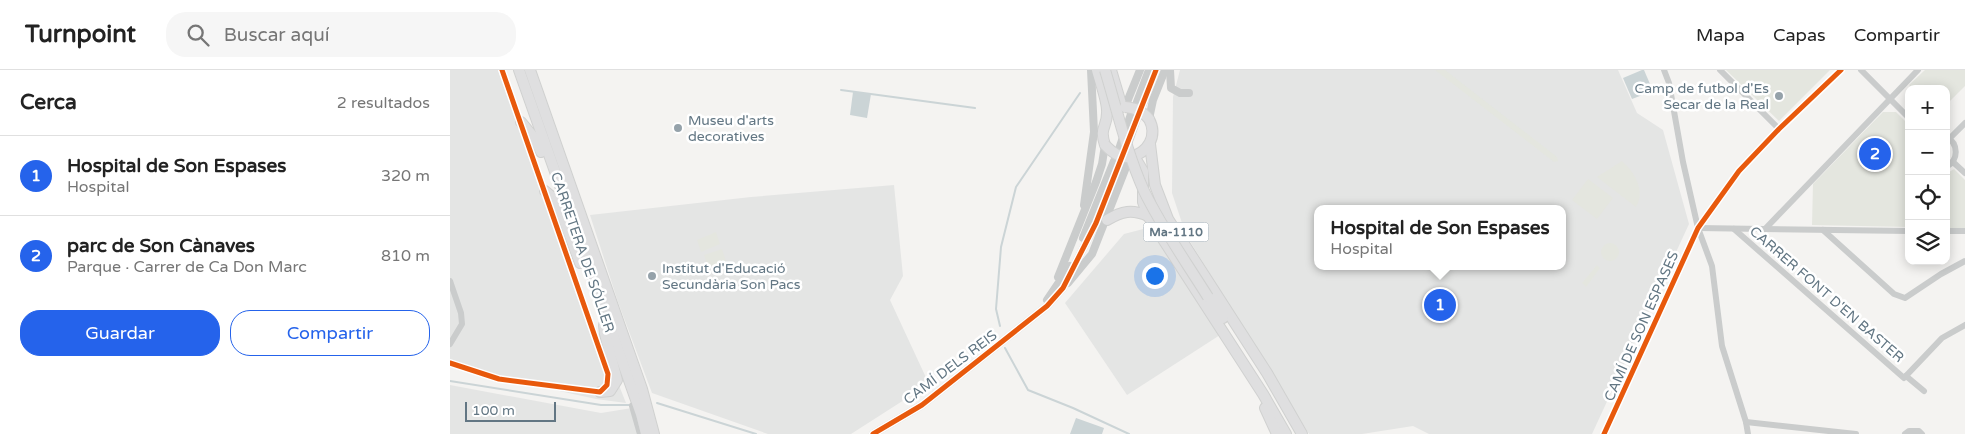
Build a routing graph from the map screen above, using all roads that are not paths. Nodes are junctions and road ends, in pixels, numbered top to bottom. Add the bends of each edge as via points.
1 (502, 70) edge
2 (519, 70) edge
3 (530, 70) edge
4 (1091, 70) edge
5 (1097, 70) edge
6 (1106, 70) edge
7 (1111, 70) edge
8 (1140, 70) edge
9 (1149, 70) edge
10 (1156, 70) edge
11 (1164, 70) edge
12 (1170, 70) edge
13 (1664, 70) edge
14 (1720, 70) edge
15 (1840, 70) edge
16 (1861, 70) edge
17 (1918, 70) edge
18 (1189, 93) dead end
19 (1890, 99) junction
20 (1129, 111) junction
21 (1905, 114) edge
22 (1107, 117) junction
23 (1149, 119) junction
24 (521, 122) junction
25 (1965, 123) edge
26 (1779, 129) junction
27 (1950, 136) edge
28 (1950, 140) edge
29 (1150, 144) junction
30 (1106, 145) junction
31 (1127, 154) junction
32 (1953, 162) junction
33 (1950, 164) edge
34 (1965, 173) edge
35 (545, 191) junction
36 (563, 195) junction
37 (1148, 216) junction
38 (1080, 219) junction
39 (1107, 220) junction
40 (1698, 228) junction
41 (1734, 229) junction
42 (1765, 229) junction
43 (1823, 230) junction
44 (1905, 231) edge
45 (1950, 231) edge
46 (1965, 231) edge
47 (1965, 261) edge
48 (450, 281) edge
49 (593, 281) junction
50 (1063, 288) junction
51 (1051, 294) junction
52 (602, 306) junction
53 (1226, 310) junction
54 (1036, 314) junction
55 (1965, 325) edge
56 (450, 344) edge
57 (450, 363) edge
58 (1246, 369) junction
59 (1905, 377) junction
60 (1266, 391) junction
61 (1924, 391) dead end
62 (600, 392) junction
63 (1746, 422) junction
64 (641, 434) edge
65 (646, 434) edge
66 (654, 434) edge
67 (873, 434) edge
68 (1277, 434) edge
69 (1286, 434) edge
70 (1296, 434) edge
71 (1302, 434) edge
72 (1604, 434) edge
73 (1748, 434) edge
74 (1856, 434) edge
75 (1905, 434) edge
76 (1922, 434) edge

1 - 24 street
2 - 36 main road, CARRETERA DE SÓLLER
3 - 66 main road, CARRETERA DE SÓLLER via 642,389
4 - 38 street via 1094,132
5 - 22 main road
6 - 60 main road, Ma-1110, bridge via 1144,191
7 - 20 main road
8 - 20 street
9 - 10 street via 1140,103
11 - 23 street
12 - 18 street via 1172,88 1180,93
13 - 40 street
14 - 26 street
15 - 26 street, CAMÍ DE SON ESPASES
16 - 19 street
17 - 19 street
19 - 21 street
19 - 42 street
20 - 22 main road via 1114,110
20 - 23 main road, bridge via 1135,108
20 - 31 street
22 - 30 main road via 1102,128
23 - 29 main road, Ma-1110 via 1153,130
24 - 35 street
24 - 36 main road via 535,139 555,186
25 - 27 street
26 - 40 street, CAMÍ DE SON ESPASES via 1739,171
28 - 32 street via 1956,147
29 - 31 main road via 1145,150
29 - 53 main road, Ma-1110 via 1155,185 1168,219
30 - 31 main road, bridge via 1120,156
30 - 38 street via 1099,173
31 - 37 main road, Ma-1110 via 1142,171 1143,202
31 - 39 street
32 - 33 street
32 - 34 street
35 - 49 main road via 557,201 582,269
35 - 62 street via 608,374 607,385
36 - 49 main road, CARRETERA DE SÓLLER
37 - 39 main road via 1130,211
37 - 58 main road, Ma-1110
38 - 51 street
39 - 50 street via 1092,254
40 - 41 street
40 - 63 street via 1712,266 1722,346
40 - 72 street, CAMÍ DE SON ESPASES
41 - 42 street
41 - 59 street, CARRER FONT D'EN BASTER
42 - 43 street
43 - 44 street
43 - 47 street via 1894,294 1905,298
45 - 46 street
48 - 56 street via 462,324
49 - 52 main road, CARRETERA DE SÓLLER
50 - 51 street, CAMÍ DELS REIS via 1096,223 1117,162 1072,262
50 - 54 street, CAMÍ DELS REIS
51 - 54 street, CAMÍ DELS REIS
52 - 62 main road via 605,334 617,380 610,390
52 - 64 street
52 - 65 main road, CARRETERA DE SÓLLER
53 - 60 main road, Ma-1110
53 - 71 main road
54 - 67 street, CAMÍ DELS REIS via 922,405
55 - 59 street via 1942,338
57 - 62 street via 499,379
58 - 60 main road, Ma-1110
58 - 68 main road
59 - 61 street, CARRER FONT D'EN BASTER
60 - 69 main road, Ma-1110
60 - 70 main road, Ma-1110
63 - 73 street
63 - 74 street
75 - 76 street via 1919,430

